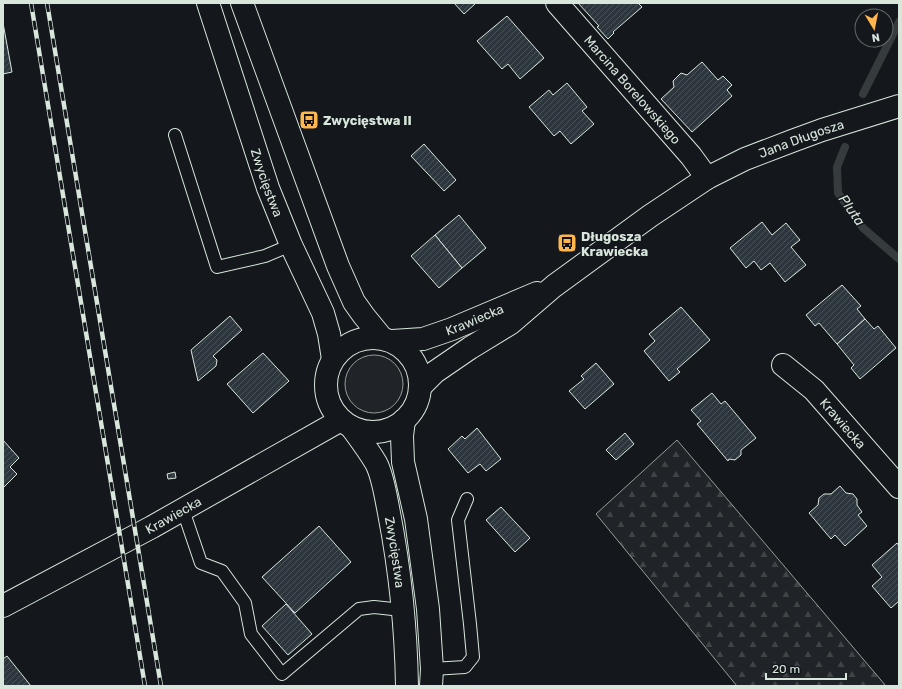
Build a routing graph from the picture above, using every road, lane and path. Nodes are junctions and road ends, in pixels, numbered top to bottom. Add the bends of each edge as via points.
1 (208, 3) edge
2 (242, 3) edge
3 (557, 3) edge
4 (899, 106) edge
5 (175, 136) dead end
6 (707, 178) junction
7 (291, 244) junction
8 (554, 286) junction
9 (387, 339) junction
10 (333, 359) junction
11 (783, 365) dead end
12 (420, 387) junction
13 (404, 420) junction
14 (346, 424) junction
15 (899, 487) edge
16 (467, 499) dead end
17 (183, 510) junction
18 (3, 606) edge
19 (402, 610) junction
20 (432, 678) edge
21 (407, 686) edge

1 - 7 main road, Zwycięstwa via 268,188
2 - 9 main road via 338,266 354,302
3 - 6 main road, Marcina Borelowskiego via 691,156
4 - 6 main road, Jana Długosza via 792,141 745,159
5 - 7 lane via 217,267 265,256
6 - 8 main road, Krawiecka
7 - 10 main road, Zwycięstwa via 323,313
8 - 9 main road, Krawiecka via 423,339
8 - 12 main road, Krawiecka via 511,323 435,372
9 - 10 main road via 367,337 354,341 342,348
9 - 12 main road via 404,349 413,359 419,373
10 - 14 main road via 327,371 327,397 332,409
11 - 15 main road, Krawiecka via 814,390
12 - 13 main road via 413,410
13 - 14 main road via 393,428 366,432
13 - 20 main road, Zwycięstwa via 403,462 416,519 428,609
14 - 17 main road, Krawiecka
14 - 19 main road, Zwycięstwa via 376,464 384,488 395,543
16 - 20 lane via 458,520 473,657 465,667
17 - 18 main road, Krawiecka
17 - 19 lane via 201,563 222,571 245,603 251,634 282,674 359,609 374,607
19 - 21 main road, Zwycięstwa

